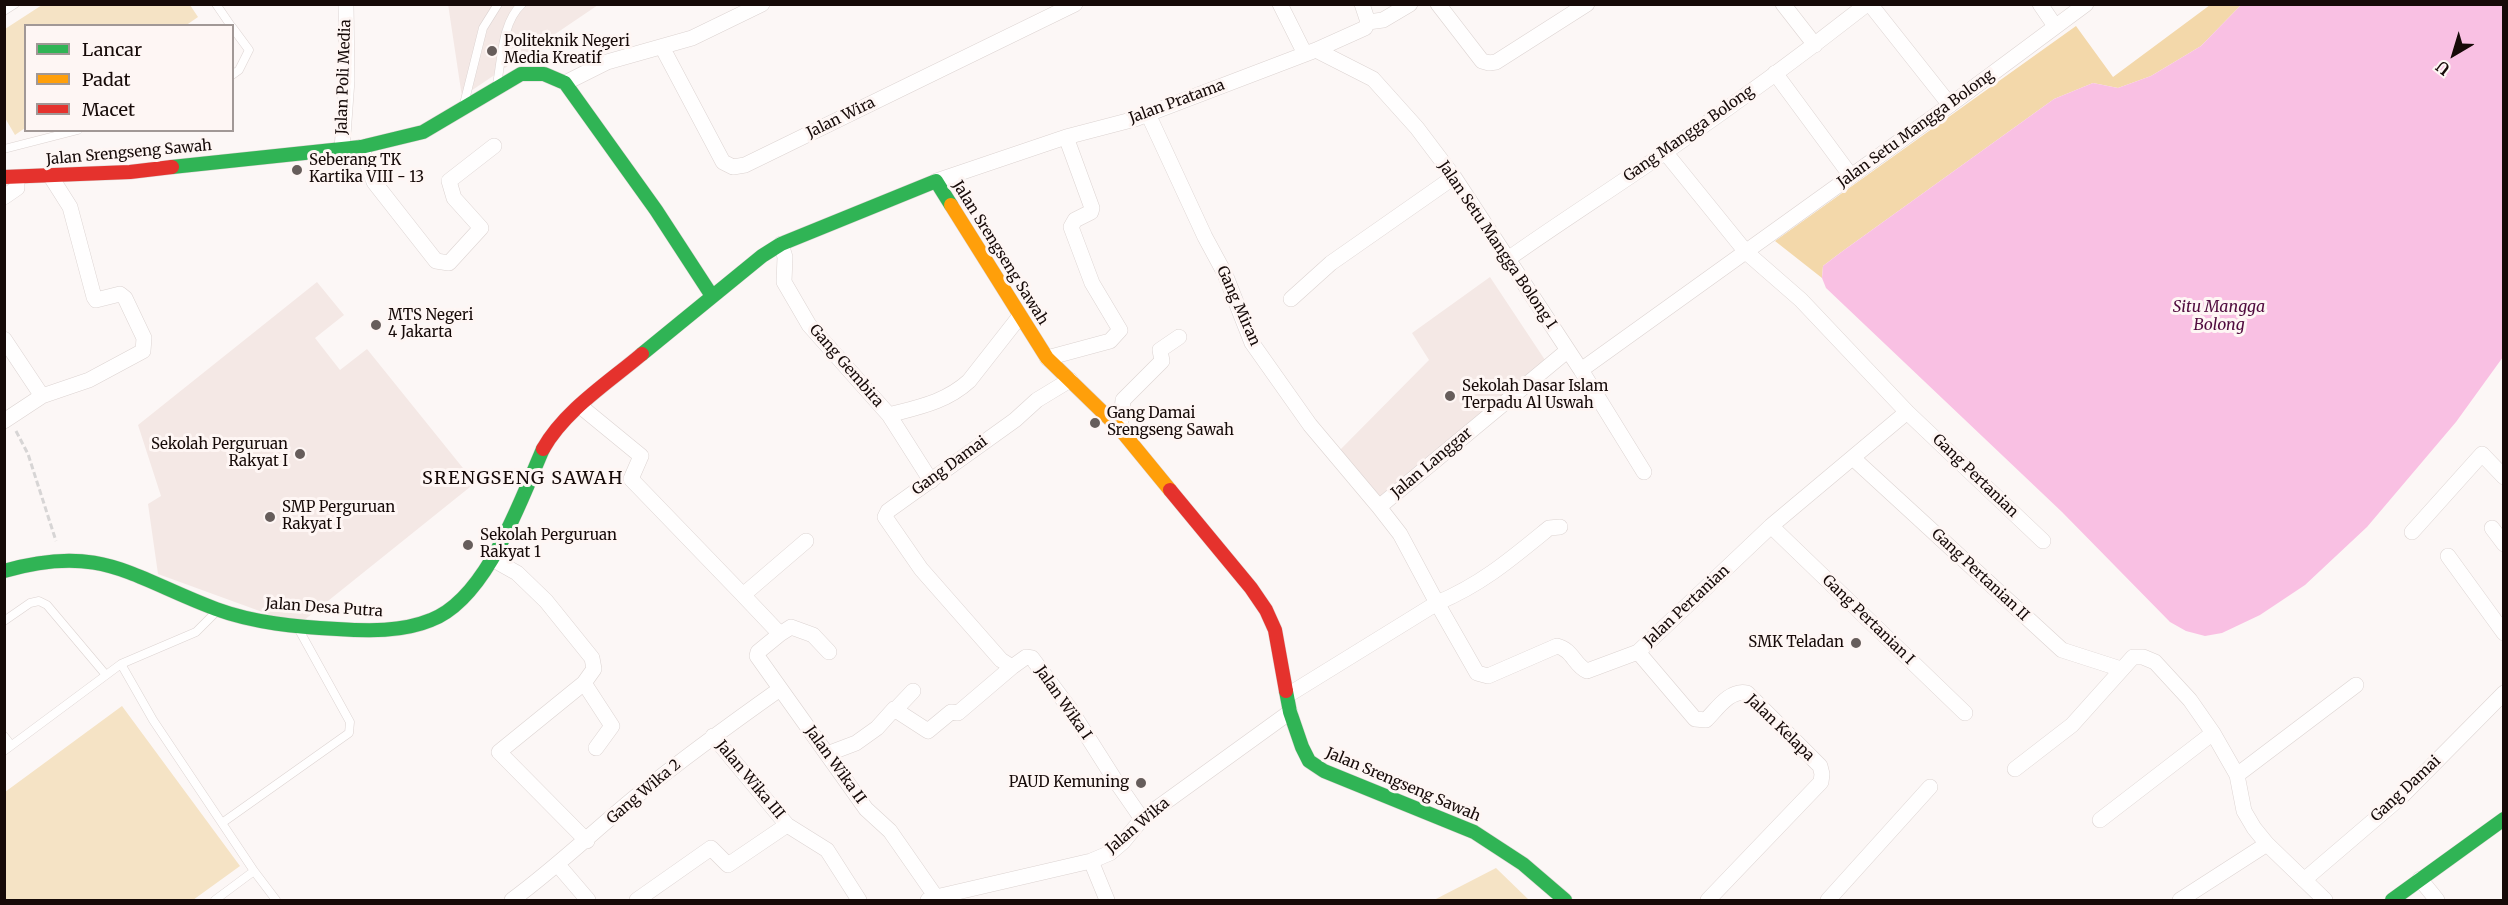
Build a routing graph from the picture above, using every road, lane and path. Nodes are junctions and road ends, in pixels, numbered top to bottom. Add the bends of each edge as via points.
1 (15, 4) edge
2 (216, 4) edge
3 (346, 4) edge
4 (498, 4) edge
5 (522, 4) edge
6 (762, 4) edge
7 (1075, 4) edge
8 (1280, 4) edge
9 (1362, 4) edge
10 (1410, 4) edge
11 (1438, 4) edge
12 (1587, 4) edge
13 (1783, 4) edge
14 (1868, 4) edge
15 (2040, 4) edge
16 (2086, 4) edge
17 (4, 11) edge
18 (1368, 22) junction
19 (231, 24) edge
20 (2055, 26) junction
21 (234, 29) edge
22 (1815, 45) junction
23 (662, 47) junction
24 (1310, 52) junction
25 (1775, 73) junction
26 (234, 74) edge
27 (565, 83) junction
28 (496, 88) junction
29 (1950, 105) junction
30 (462, 109) junction
31 (1148, 114) junction
32 (71, 132) edge
33 (1066, 137) junction
34 (494, 146) dead end
35 (361, 147) junction
36 (342, 149) junction
37 (4, 150) edge
38 (1665, 152) junction
39 (1851, 176) junction
40 (11, 177) edge
41 (51, 177) junction
42 (1454, 177) junction
43 (936, 181) junction
44 (4, 197) edge
45 (781, 244) junction
46 (1746, 252) junction
47 (1508, 260) junction
48 (712, 296) junction
49 (1291, 299) dead end
50 (1020, 316) junction
51 (1179, 337) dead end
52 (4, 339) edge
53 (1568, 351) junction
54 (1047, 358) junction
55 (1581, 370) junction
56 (1070, 380) junction
57 (42, 396) junction
58 (580, 406) junction
59 (1907, 412) junction
60 (889, 415) junction
61 (7, 420) edge
62 (1120, 429) junction
63 (1854, 459) junction
64 (1644, 472) dead end
65 (2504, 477) edge
66 (931, 481) junction
67 (1379, 507) junction
68 (1560, 526) dead end
69 (1771, 526) junction
70 (2492, 528) dead end
71 (2412, 532) dead end
72 (806, 541) dead end
73 (2043, 541) dead end
74 (2504, 544) edge
75 (59, 550) dead end
76 (2448, 556) dead end
77 (492, 559) junction
78 (921, 569) joint
79 (4, 571) edge
80 (743, 595) junction
81 (1437, 603) junction
82 (219, 609) junction
83 (4, 621) edge
84 (297, 625) junction
85 (2504, 633) edge
86 (780, 634) junction
87 (829, 652) dead end
88 (1638, 652) junction
89 (121, 664) junction
90 (1012, 667) junction
91 (2121, 669) junction
92 (106, 675) junction
93 (584, 683) junction
94 (2356, 685) dead end
95 (780, 689) junction
96 (913, 691) dead end
97 (2504, 693) edge
98 (1288, 695) junction
99 (896, 709) junction
100 (1290, 712) junction
101 (1965, 713) dead end
102 (2213, 733) junction
103 (4, 736) edge
104 (713, 736) junction
105 (8, 748) edge
106 (596, 748) dead end
107 (827, 754) junction
108 (2015, 769) dead end
109 (2237, 775) junction
110 (1930, 787) dead end
111 (1142, 819) junction
112 (2504, 819) edge
113 (2100, 820) dead end
114 (222, 823) junction
115 (788, 825) junction
116 (587, 841) junction
117 (2267, 844) junction
118 (558, 865) junction
119 (1095, 870) junction
120 (254, 871) junction
121 (2421, 879) junction
122 (2304, 880) junction
123 (932, 899) edge
124 (215, 900) edge
125 (276, 900) edge
126 (512, 900) edge
127 (588, 900) edge
128 (637, 900) edge
129 (859, 900) edge
130 (1107, 900) edge
131 (1565, 900) edge
132 (1708, 900) edge
133 (1828, 900) edge
134 (2180, 900) edge
135 (2325, 900) edge
136 (2392, 900) edge
137 (2437, 900) edge

1 - 17 lane
2 - 19 lane
3 - 36 street, Jalan Poli Media via 347,80
4 - 30 lane via 483,28
5 - 28 lane via 512,13 507,29
6 - 23 street via 692,38
7 - 23 street, Jalan Wira via 734,167 723,162
8 - 24 street
9 - 18 street
10 - 18 street, Jalan Pratama via 1383,20
11 - 12 street via 1482,60 1489,63
13 - 22 street
14 - 22 street, Gang Mangga Bolong
14 - 29 street
15 - 20 street
16 - 20 street, Jalan Setu Mangga Bolong
18 - 24 street, Jalan Pratama via 1365,27
20 - 29 street, Jalan Setu Mangga Bolong
21 - 26 lane via 249,50
22 - 25 street, Gang Mangga Bolong
23 - 27 street via 607,62
24 - 31 street, Jalan Pratama
24 - 42 street, Jalan Setu Mangga Bolong I via 1373,79
25 - 38 street, Gang Mangga Bolong
25 - 39 street
27 - 28 street, Jalan Srengseng Sawah via 544,74 521,74
27 - 48 street
28 - 30 street, Jalan Srengseng Sawah
29 - 39 street, Jalan Setu Mangga Bolong
30 - 35 street, Jalan Srengseng Sawah via 423,132
31 - 33 street, Jalan Pratama
31 - 67 street, Gang Miran via 1225,274 1252,342 1310,424
32 - 37 lane
33 - 43 street, Jalan Pratama
33 - 54 street via 1092,208 1071,227 1092,283 1120,330 1110,341
34 - 35 street via 449,181 454,198 481,228 449,263 442,264 374,182
35 - 36 street, Jalan Srengseng Sawah
36 - 41 street, Jalan Srengseng Sawah
38 - 46 street
38 - 47 street, Gang Mangga Bolong
39 - 46 street, Jalan Setu Mangga Bolong
40 - 41 street, Jalan Srengseng Sawah
40 - 44 street via 17,188
41 - 57 street via 70,207 96,300 120,294 144,338 143,351 89,380
42 - 47 street, Jalan Setu Mangga Bolong I
42 - 49 street via 1331,262
43 - 45 street, Jalan Srengseng Sawah
43 - 50 street, Jalan Srengseng Sawah
45 - 48 street, Jalan Srengseng Sawah
45 - 60 street, Gang Gembira via 784,282 809,325
46 - 55 street, Jalan Setu Mangga Bolong
46 - 59 street via 1801,300
47 - 53 street, Jalan Setu Mangga Bolong I
48 - 58 street, Jalan Desa Putra
50 - 54 street, Jalan Srengseng Sawah
50 - 60 street via 959,391 940,402
51 - 62 street via 1160,350 1162,361 1123,400
52 - 57 street
53 - 55 street, Jalan Setu Mangga Bolong I
53 - 67 street, Jalan Langgar
54 - 56 street, Jalan Srengseng Sawah
55 - 64 street, Jalan Setu Mangga Bolong I
56 - 62 street, Jalan Srengseng Sawah
56 - 66 street, Gang Damai via 1037,400 1016,420
57 - 61 street
58 - 77 street, Jalan Desa Putra via 543,447
58 - 80 street via 641,456 631,478
59 - 63 street, Jalan Pertanian
59 - 73 street, Gang Pertanian
60 - 66 street, Gang Gembira
61 - 75 path via 28,454
62 - 98 street, Jalan Srengseng Sawah via 1266,610 1275,630
63 - 69 street, Jalan Pertanian
63 - 91 street, Gang Pertanian II via 2062,650
65 - 71 street via 2482,454
66 - 78 street, Gang Damai via 888,510 885,517
67 - 81 street, Jalan Langgar via 1400,534
68 - 81 street via 1549,528 1491,576
69 - 88 street, Jalan Pertanian
69 - 101 street, Gang Pertanian I
70 - 74 street
72 - 80 street
76 - 85 street
77 - 84 street, Jalan Desa Putra via 468,592 433,620 368,631
77 - 93 street via 517,573 546,601 592,658 594,669
78 - 90 street, Jalan Wika I via 1001,660
79 - 82 street, Jalan Desa Putra via 32,562 83,560 114,565
80 - 86 street
81 - 88 street, Jalan Pertanian via 1477,673 1483,676 1557,646 1570,652 1580,668 1587,671
81 - 98 street
82 - 84 street, Jalan Desa Putra via 261,622
82 - 89 lane via 196,632
83 - 92 lane via 39,601
84 - 114 lane via 350,723 349,733
86 - 87 street via 791,627 813,635
86 - 95 street, Jalan Wika II via 757,654
88 - 132 street, Jalan Kelapa via 1695,719 1706,720 1733,693 1747,693 1820,766 1821,782
89 - 92 lane
89 - 114 lane via 153,720
90 - 99 street via 958,712 951,712 928,731
90 - 111 street, Jalan Wika I via 1026,657 1032,658
91 - 102 street via 2133,657 2155,662 2190,700
91 - 108 street via 2072,725
92 - 105 lane
93 - 106 street via 612,726
93 - 116 street via 499,752
94 - 109 street
95 - 104 street, Gang Wika 2
95 - 107 street, Jalan Wika II
96 - 99 street
97 - 122 street, Gang Damai via 2401,797
98 - 100 street, Jalan Srengseng Sawah
99 - 107 street via 856,743
100 - 111 street, Jalan Wika
100 - 131 street, Jalan Srengseng Sawah via 1309,760 1324,771 1474,832 1523,864
102 - 109 street
102 - 113 street
103 - 105 lane
104 - 115 street, Jalan Wika III
104 - 116 street, Gang Wika 2
107 - 123 street, Jalan Wika II via 866,809 890,831
109 - 117 street via 2244,811
110 - 133 street
111 - 119 street, Jalan Wika
112 - 121 street
114 - 120 lane
115 - 128 street via 728,865 711,849
115 - 129 street, Jalan Wika III via 827,850
116 - 118 street, Gang Wika 2
117 - 122 street
117 - 134 street
118 - 126 street, Gang Wika 2
118 - 127 street
119 - 123 street, Jalan Wika
119 - 130 street
120 - 124 lane
120 - 125 lane
121 - 136 street
121 - 137 street
122 - 135 street

